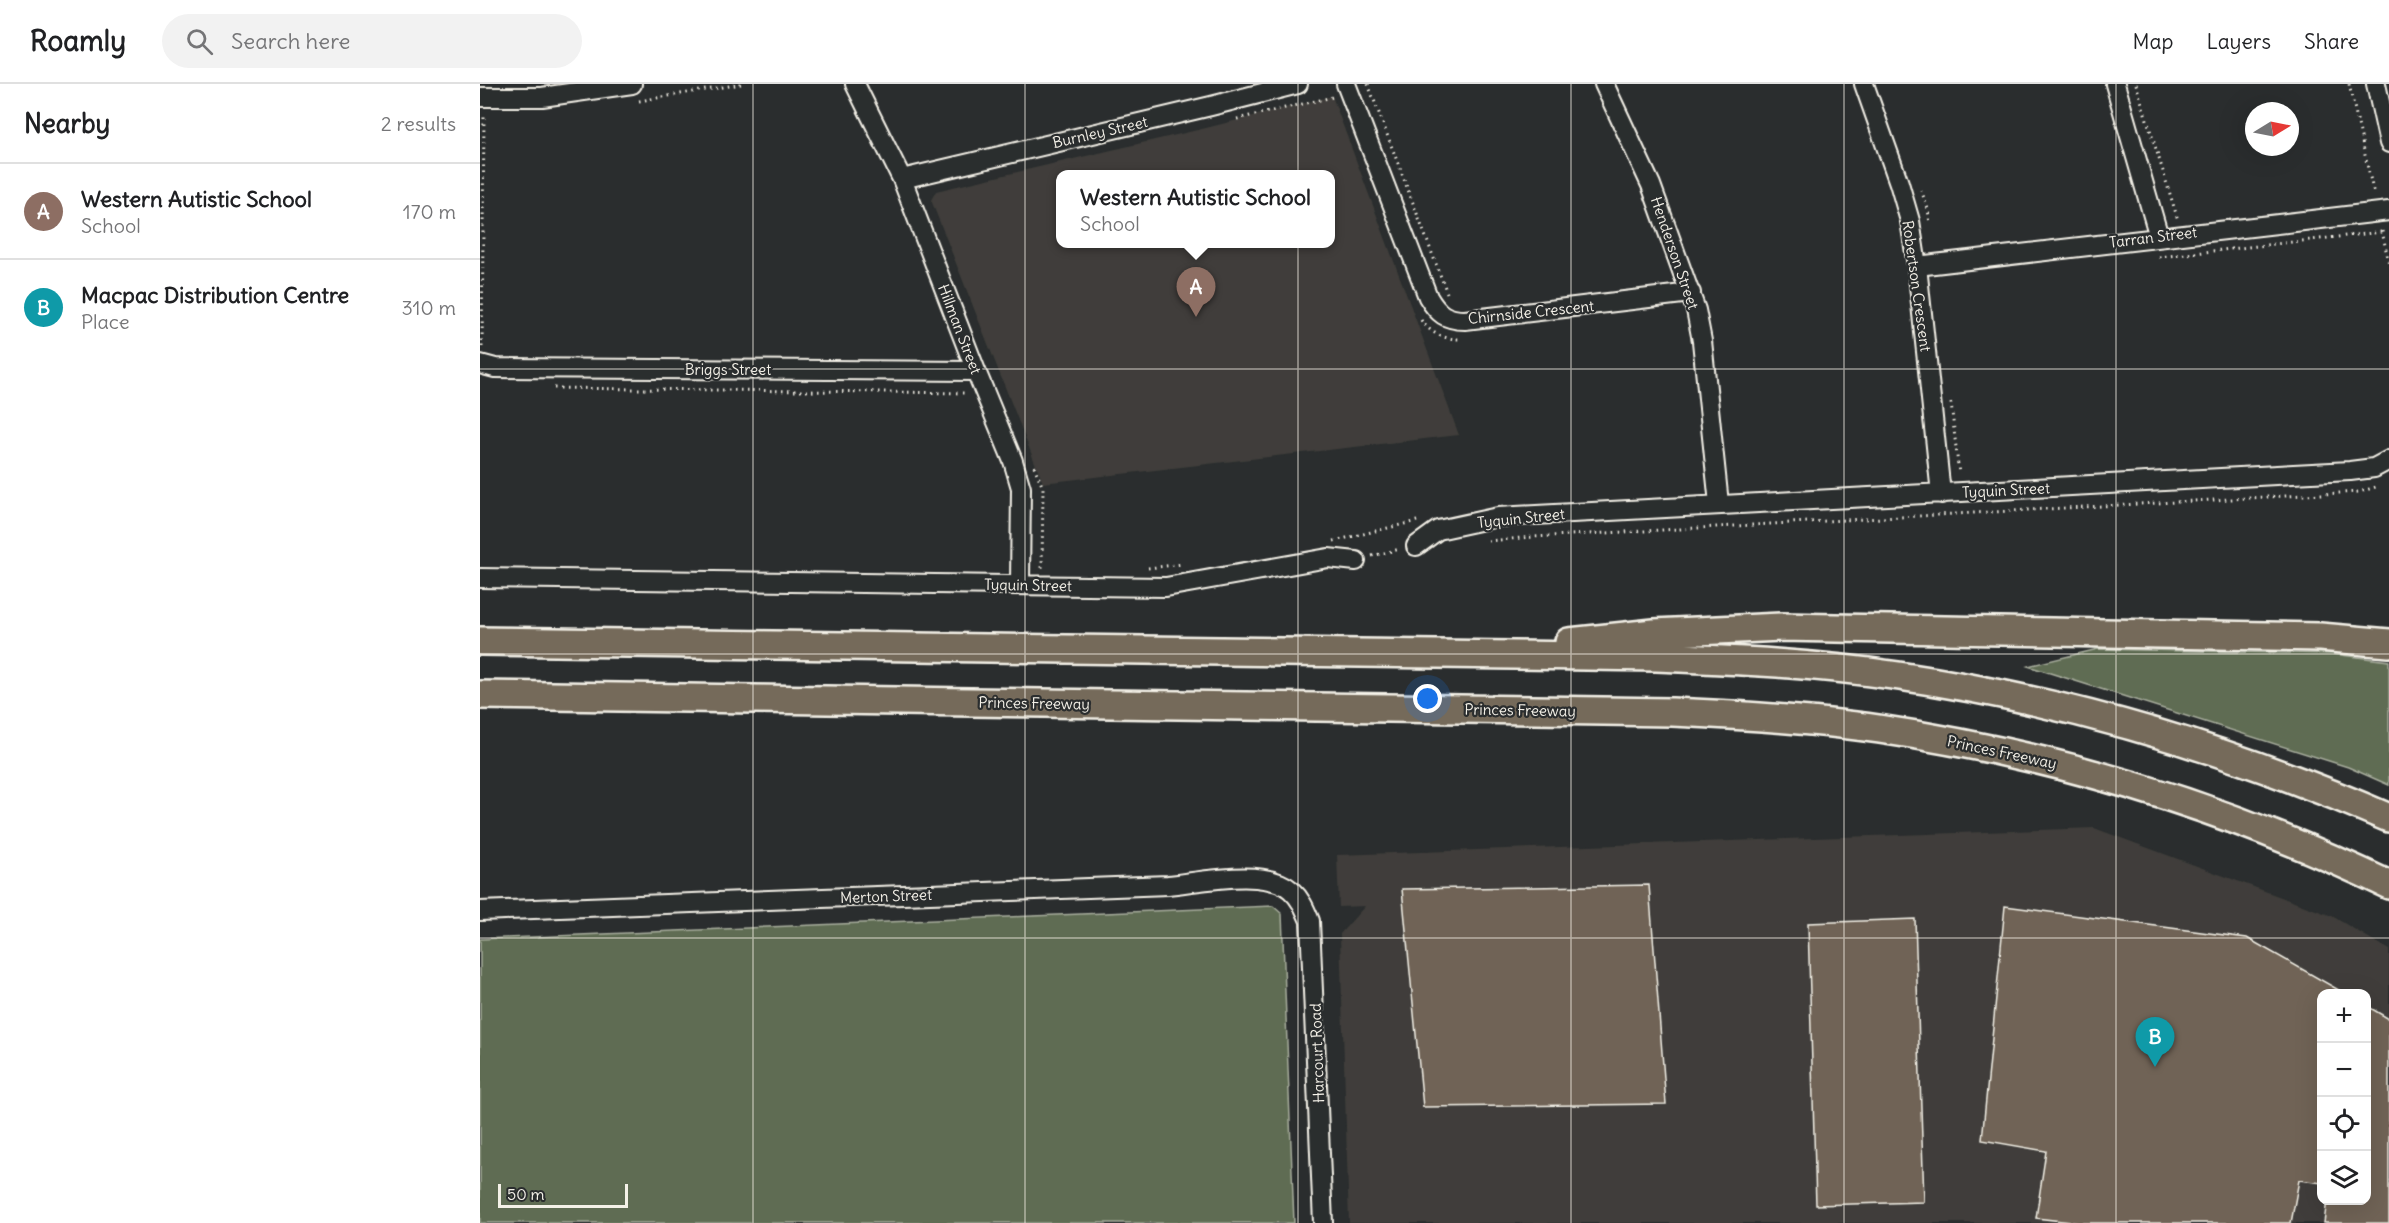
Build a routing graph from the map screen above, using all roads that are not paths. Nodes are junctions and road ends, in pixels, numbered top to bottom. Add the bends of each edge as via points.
1 (632, 84) edge
2 (855, 84) edge
3 (1298, 84) edge
4 (1346, 84) edge
5 (1604, 84) edge
6 (1864, 84) edge
7 (2115, 84) edge
8 (2376, 84) edge
9 (480, 97) edge
10 (2389, 143) edge
11 (902, 179) junction
12 (2383, 212) edge
13 (2159, 237) junction
14 (1917, 266) junction
15 (1691, 293) junction
16 (481, 357) edge
17 (967, 371) junction
18 (2389, 460) edge
19 (1941, 494) junction
20 (1719, 504) junction
21 (1416, 546) road end
22 (1356, 561) road end
23 (480, 578) edge
24 (1020, 584) junction
25 (480, 641) edge
26 (2389, 643) edge
27 (1452, 654) junction
28 (480, 695) edge
29 (2389, 818) edge
30 (2389, 885) edge
31 (1290, 890) joint
32 (480, 911) edge
33 (1323, 1223) edge

1 - 9 street via 542,97
2 - 11 street, Hillman Street
3 - 11 street, Burnley Street
4 - 15 street, Chirnside Crescent via 1428,297 1441,316 1465,320
5 - 15 street, Henderson Street via 1642,163
6 - 14 street, Robertson Crescent via 1899,183
7 - 13 street
8 - 10 street
11 - 17 street, Hillman Street
12 - 13 street, Tarran Street
13 - 14 street, Tarran Street
14 - 19 street, Robertson Crescent
15 - 20 street, Henderson Street via 1700,333
16 - 17 street, Briggs Street via 495,368
17 - 24 street, Hillman Street via 1013,461 1021,488
18 - 19 street, Tyquin Street via 2374,468 2350,471
19 - 20 street, Tyquin Street
20 - 21 street, Tyquin Street via 1498,517 1438,530
22 - 24 street, Tyquin Street via 1329,558 1166,587
23 - 24 street, Tyquin Street
25 - 27 highway
26 - 27 highway via 2320,637 1781,627 1653,633
27 - 29 highway via 1744,660 1949,684 2160,733 2249,762
28 - 30 highway, Princes Freeway via 1672,712 1806,720 1930,737 2083,771 2241,822
31 - 32 street, Merton Street via 1258,878 1168,885
31 - 33 street, Harcourt Road via 1303,903 1310,921

